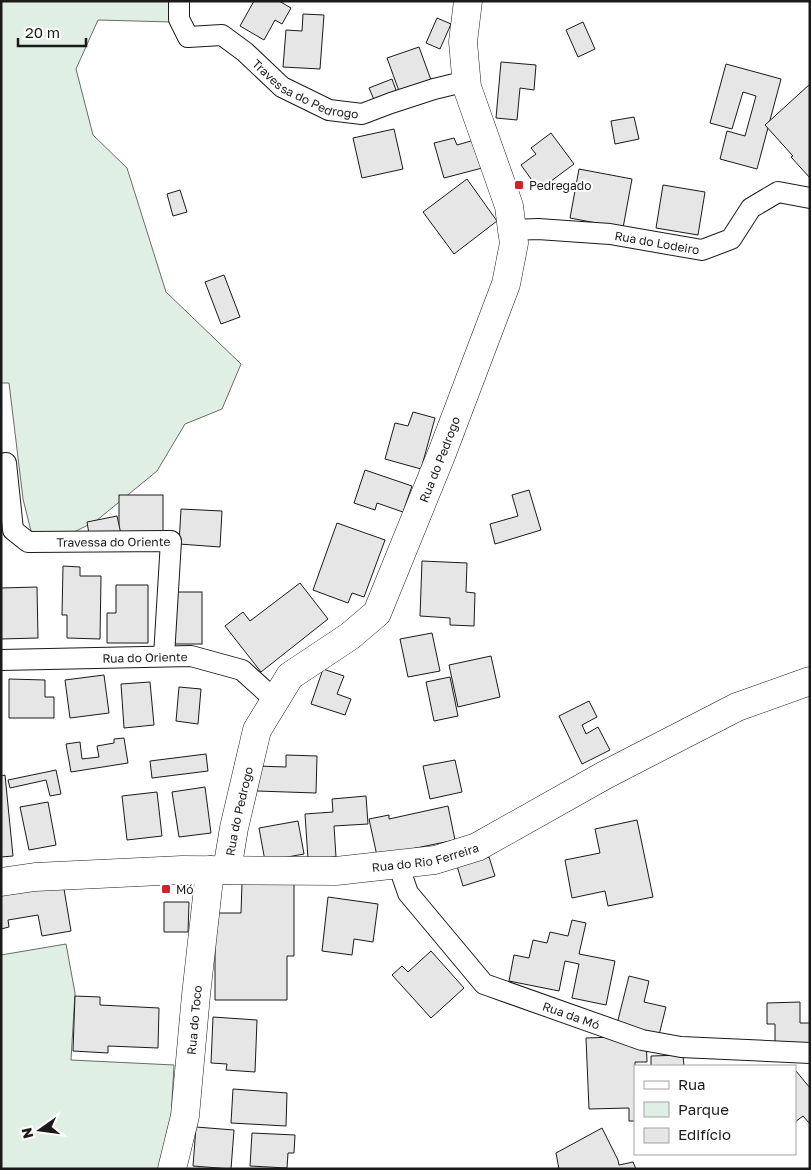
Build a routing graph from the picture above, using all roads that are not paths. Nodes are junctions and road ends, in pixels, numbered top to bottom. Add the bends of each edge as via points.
1 (179, 1) edge
2 (468, 1) edge
3 (467, 81) junction
4 (810, 198) edge
5 (512, 230) junction
6 (6, 463) dead end
7 (164, 656) junction
8 (1, 660) edge
9 (810, 681) edge
10 (275, 700) junction
11 (398, 864) junction
12 (219, 870) junction
13 (1, 882) edge
14 (810, 1053) edge
15 (172, 1169) edge

1 - 3 street, Travessa do Pedrogo via 179,19 188,37 222,35 282,86 329,110 362,114 416,94
2 - 3 street, Rua do Pedrogo via 463,42
3 - 5 street, Rua do Pedrogo via 509,206
4 - 5 street, Rua do Lodeiro via 778,192 751,208 731,239 702,250 610,234
5 - 10 street, Rua do Pedrogo via 514,243 506,284 377,613 350,636 290,676
6 - 7 street, Travessa do Oriente via 13,530 28,542 171,541
7 - 8 street, Rua do Oriente
7 - 10 street, Rua do Oriente via 192,656 242,670
9 - 11 street, Rua do Rio Ferreira via 737,707 605,775 477,847 435,860
10 - 12 street, Rua do Pedrogo via 257,730 234,828
11 - 12 street, Rua do Rio Ferreira via 336,871
11 - 14 street, Rua da Mó via 408,893 484,984 642,1040 681,1047
12 - 13 street, Rua do Rio Ferreira via 35,877
12 - 15 street, Rua do Toco via 196,995 185,1116

